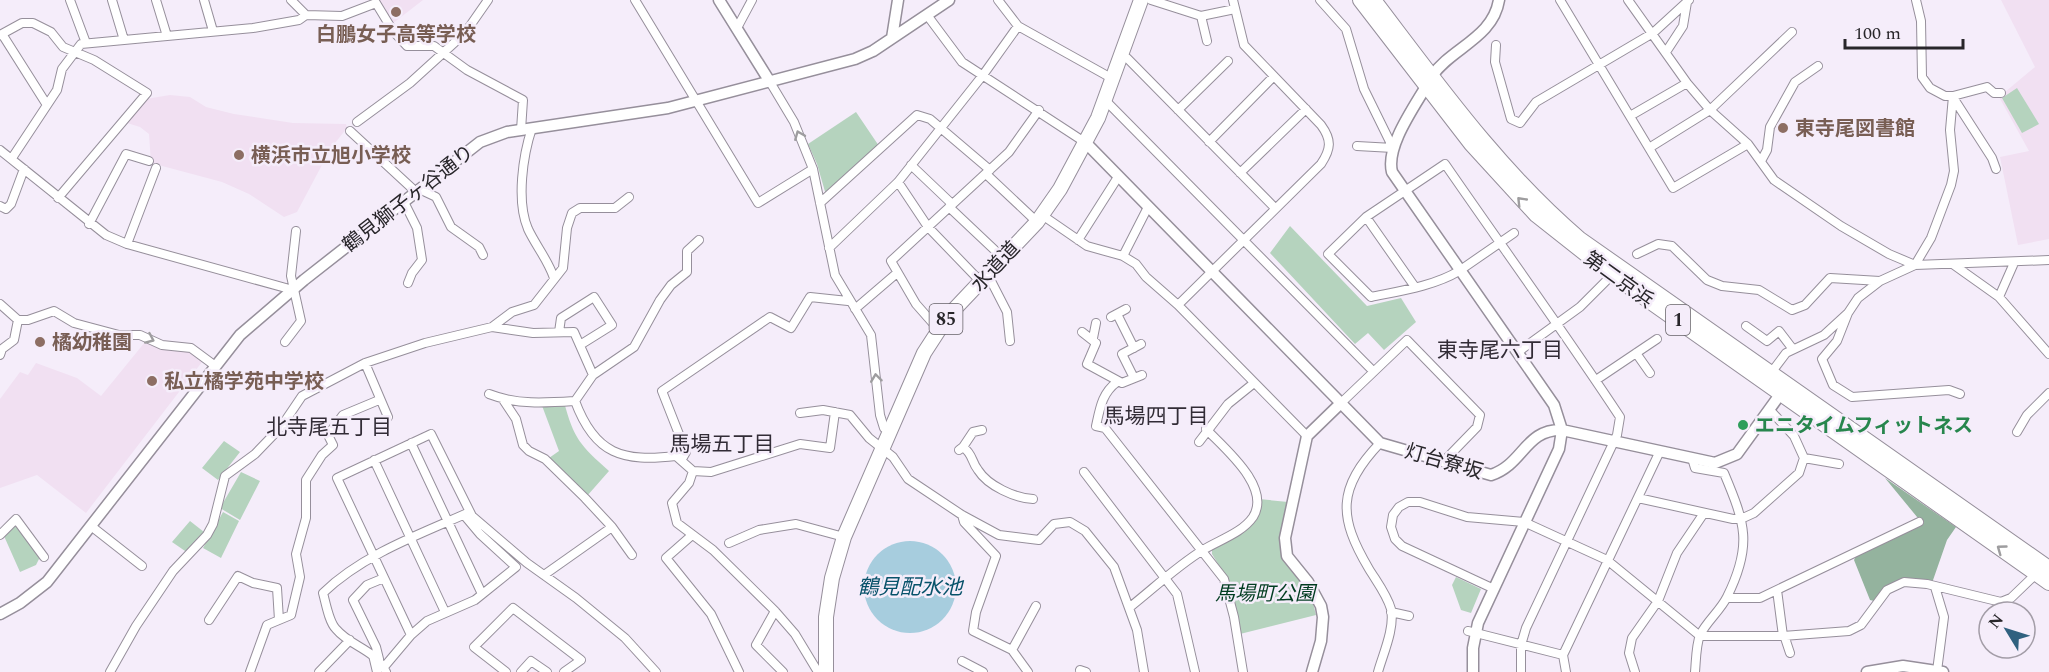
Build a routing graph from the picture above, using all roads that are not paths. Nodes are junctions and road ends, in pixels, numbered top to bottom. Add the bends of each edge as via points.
1 (70, 0) edge
2 (112, 0) edge
3 (156, 0) edge
4 (204, 0) edge
5 (291, 0) edge
6 (488, 0) edge
7 (635, 0) edge
8 (719, 0) edge
9 (752, 0) edge
10 (898, 0) edge
11 (949, 0) edge
12 (998, 0) edge
13 (1141, 0) edge
14 (1151, 0) edge
15 (1320, 0) edge
16 (1360, 0) edge
17 (1374, 0) edge
18 (1499, 0) edge
19 (1560, 0) edge
20 (1628, 0) edge
21 (1916, 0) edge
22 (1688, 1) edge
23 (1234, 4) edge
24 (306, 15) junction
25 (927, 15) junction
26 (1201, 16) junction
27 (1018, 26) junction
28 (737, 28) junction
29 (213, 31) junction
30 (1792, 32) dead end
31 (1653, 33) junction
32 (1, 35) edge
33 (167, 36) junction
34 (892, 38) junction
35 (124, 40) junction
36 (1207, 41) dead end
37 (86, 43) junction
38 (1496, 45) dead end
39 (73, 51) junction
40 (1666, 52) junction
41 (443, 53) junction
42 (1120, 56) junction
43 (1228, 61) dead end
44 (1599, 65) junction
45 (1818, 66) dead end
46 (983, 75) junction
47 (1274, 76) junction
48 (1113, 79) junction
49 (1429, 81) junction
50 (770, 82) junction
51 (1687, 83) junction
52 (2001, 93) dead end
53 (1953, 96) junction
54 (1105, 100) junction
55 (698, 102) junction
56 (47, 105) junction
57 (1306, 109) junction
58 (1038, 110) junction
59 (1178, 110) junction
60 (1710, 110) junction
61 (1630, 116) junction
62 (357, 122) dead end
63 (941, 128) junction
64 (527, 129) junction
65 (350, 131) dead end
66 (1209, 142) junction
67 (1086, 143) junction
68 (1748, 144) junction
69 (1357, 146) dead end
70 (1393, 148) junction
71 (1649, 148) junction
72 (0, 150) edge
73 (12, 158) junction
74 (1761, 161) junction
75 (911, 165) junction
76 (24, 169) junction
77 (1996, 169) dead end
78 (813, 170) junction
79 (988, 172) junction
80 (1240, 173) junction
81 (1118, 177) junction
82 (898, 182) junction
83 (1405, 190) junction
84 (418, 191) junction
85 (629, 197) dead end
86 (58, 198) junction
87 (404, 202) junction
88 (820, 203) junction
89 (951, 205) junction
90 (0, 206) edge
91 (1148, 207) junction
92 (1275, 208) junction
93 (1366, 217) junction
94 (1039, 218) junction
95 (89, 225) junction
96 (928, 227) junction
97 (296, 231) dead end
98 (1514, 232) dead end
99 (1245, 239) junction
100 (699, 240) dead end
101 (1078, 240) junction
102 (1499, 243) junction
103 (127, 244) junction
104 (828, 248) junction
105 (1637, 254) dead end
106 (483, 255) dead end
107 (1123, 256) junction
108 (1004, 258) junction
109 (2049, 260) edge
110 (2014, 263) junction
111 (1916, 265) junction
112 (1954, 265) junction
113 (1212, 271) junction
114 (1460, 271) junction
115 (897, 273) junction
116 (1612, 274) junction
117 (554, 278) junction
118 (985, 278) junction
119 (1880, 281) junction
120 (408, 283) dead end
121 (1415, 287) junction
122 (293, 290) junction
123 (1999, 297) junction
124 (849, 301) junction
125 (0, 304) edge
126 (1178, 305) junction
127 (855, 309) junction
128 (1126, 309) dead end
129 (1848, 313) junction
130 (18, 320) junction
131 (1096, 323) dead end
132 (1556, 324) junction
133 (1746, 326) dead end
134 (492, 327) junction
135 (938, 329) junction
136 (559, 332) junction
137 (1082, 332) dead end
138 (1094, 338) junction
139 (1657, 339) dead end
140 (1010, 341) dead end
141 (285, 342) dead end
142 (580, 345) junction
143 (1792, 348) junction
144 (1518, 352) junction
145 (1636, 353) junction
146 (2049, 354) edge
147 (0, 355) edge
148 (364, 363) junction
149 (214, 365) junction
150 (1373, 371) junction
151 (1650, 373) dead end
152 (1771, 373) junction
153 (593, 375) junction
154 (1596, 380) junction
155 (1117, 382) junction
156 (1254, 383) junction
157 (1784, 389) junction
158 (2049, 393) edge
159 (489, 394) dead end
160 (1960, 394) dead end
161 (379, 400) junction
162 (504, 401) junction
163 (575, 401) junction
164 (1341, 403) junction
165 (1769, 409) junction
166 (835, 412) junction
167 (800, 413) dead end
168 (388, 417) dead end
169 (1206, 429) junction
170 (982, 430) dead end
171 (1562, 430) junction
172 (891, 431) junction
173 (2017, 432) dead end
174 (1307, 436) junction
175 (1198, 442) dead end
176 (1380, 442) junction
177 (1614, 442) junction
178 (411, 443) junction
179 (883, 450) junction
180 (1660, 451) junction
181 (1692, 458) junction
182 (1804, 458) junction
183 (682, 459) junction
184 (374, 460) junction
185 (1443, 462) junction
186 (1839, 464) dead end
187 (693, 471) junction
188 (1084, 472) dead end
189 (1638, 498) junction
190 (1033, 499) dead end
191 (1704, 513) junction
192 (467, 514) junction
193 (962, 515) junction
194 (1743, 518) junction
195 (1524, 522) junction
196 (1919, 522) dead end
197 (448, 523) junction
198 (91, 526) junction
199 (612, 527) junction
200 (0, 536) edge
201 (691, 536) junction
202 (844, 537) junction
203 (411, 540) junction
204 (1567, 542) junction
205 (729, 543) dead end
206 (1202, 551) junction
207 (632, 555) dead end
208 (375, 557) junction
209 (44, 558) dead end
210 (1607, 560) junction
211 (142, 566) dead end
212 (2049, 568) edge
213 (2036, 574) junction
214 (544, 575) junction
215 (384, 578) junction
216 (1167, 578) junction
217 (2049, 583) edge
218 (1935, 586) junction
219 (1492, 588) junction
220 (1777, 590) junction
221 (482, 594) junction
222 (1727, 598) junction
223 (1658, 602) junction
224 (1036, 606) dead end
225 (1130, 607) junction
226 (775, 611) junction
227 (445, 612) junction
228 (1391, 612) junction
229 (0, 614) edge
230 (1410, 616) dead end
231 (209, 620) dead end
232 (279, 620) junction
233 (1472, 633) junction
234 (411, 635) junction
235 (1783, 635) junction
236 (1700, 636) junction
237 (350, 640) junction
238 (1521, 645) junction
239 (1012, 650) junction
240 (1790, 653) dead end
241 (1563, 655) junction
242 (962, 661) dead end
243 (380, 665) edge
244 (110, 672) edge
245 (250, 672) edge
246 (319, 672) edge
247 (506, 672) edge
248 (521, 672) edge
249 (547, 672) edge
250 (564, 672) edge
251 (656, 672) edge
252 (739, 672) edge
253 (783, 672) edge
254 (818, 672) edge
255 (826, 672) edge
256 (984, 672) edge
257 (1028, 672) edge
258 (1144, 672) edge
259 (1195, 672) edge
260 (1243, 672) edge
261 (1312, 672) edge
262 (1378, 672) edge
263 (1473, 672) edge
264 (1521, 672) edge
265 (1566, 672) edge
266 (1635, 672) edge
267 (1695, 672) edge
268 (1867, 672) edge
269 (1940, 672) edge

1 - 37 street
2 - 35 street
3 - 33 street
4 - 29 street
5 - 24 street
6 - 41 street via 465,33
7 - 55 street
8 - 28 street
9 - 28 street
10 - 34 street
11 - 25 street, 鶴見獅子ヶ谷通り
12 - 27 street
13 - 42 main road, 水道道 / 85
14 - 26 street
15 - 70 street via 1346,29 1364,89
16 - 49 main road, 第二京浜 / 1
17 - 49 main road, 第二京浜 / 1
18 - 49 street via 1489,24 1468,46 1438,67
19 - 44 street
20 - 31 street
21 - 53 street via 1921,21 1922,77 1935,91
22 - 31 street
22 - 40 street via 1683,26
23 - 26 street
23 - 47 street via 1243,47
24 - 29 street via 299,20 253,28
24 - 41 street via 342,16 375,3 406,46 430,45
25 - 34 street, 鶴見獅子ヶ谷通り
25 - 46 street via 962,62
26 - 36 street
27 - 46 street
27 - 48 street
28 - 50 street
29 - 33 street
30 - 60 street
31 - 40 street
31 - 44 street
32 - 39 street via 29,22 51,32
32 - 56 street
33 - 35 street
34 - 50 street, 鶴見獅子ヶ谷通り via 855,59
35 - 37 street
37 - 39 street
38 - 44 street via 1495,62 1511,119 1520,123 1536,102
39 - 56 street
39 - 86 street via 147,93
40 - 51 street
41 - 62 street
41 - 64 street via 523,100
42 - 48 main road, 水道道 / 85
42 - 59 street via 1127,58
43 - 59 street
44 - 61 street
45 - 74 street via 1795,82 1770,127
46 - 58 street
46 - 63 street
47 - 57 street
47 - 66 street
48 - 54 main road, 水道道 / 85
49 - 70 street
116 -> 49 main road, 第二京浜 / 1 via 1545,223 1514,193
49 - 152 main road, 第二京浜 / 1 via 1545,209 1580,239
50 - 55 street, 鶴見獅子ヶ谷通り
78 -> 50 street via 794,122
51 - 60 street
51 - 61 street
52 - 53 street via 1987,87
53 - 77 street
53 - 111 street via 1951,185
54 - 67 main road, 水道道 / 85
54 - 99 street
55 - 64 street, 鶴見獅子ヶ谷通り
55 - 78 street via 758,202
56 - 73 street
57 - 80 street
57 - 92 street via 1328,134 1329,152
58 - 67 street
58 - 79 street via 1009,152
59 - 66 street
60 - 68 street
60 - 71 street
61 - 71 street
63 - 75 street
63 - 79 street
63 - 88 street via 923,115 914,116
64 - 84 street, 鶴見獅子ヶ谷通り via 480,142
64 - 117 street via 522,189 527,226
65 - 84 street
66 - 80 street
67 - 81 street
67 - 94 main road, 水道道 / 85
68 - 71 street via 1673,188
68 - 74 street
69 - 70 street
70 - 83 street via 1392,172
72 - 73 street
73 - 76 street
74 - 111 street via 1787,191 1889,254
75 - 82 street
75 - 89 street
76 - 86 street
76 - 90 street via 9,208
78 - 88 street
79 - 89 street
79 - 94 street
80 - 92 street
81 - 91 street
81 - 101 street
82 - 96 street
82 - 104 street
83 - 93 street
83 - 102 street via 1445,164
83 - 114 street
84 - 87 street, 鶴見獅子ヶ谷通り
84 - 106 street via 436,196 451,227 479,247
85 - 117 street via 615,208 580,208 572,213 563,268
86 - 95 street
87 - 120 street via 417,228 422,260
87 - 122 street, 鶴見獅子ヶ谷通り
88 - 104 street
89 - 96 street
89 - 108 street
91 - 107 street
91 - 113 street
92 - 99 street
93 - 121 street
93 - 121 street via 1328,254 1371,297
94 - 101 street
94 - 108 main road, 水道道 / 85
95 - 103 street
95 - 103 street via 126,154 152,165
96 - 115 street via 891,261
96 - 118 street
97 - 122 street
98 - 102 street
99 - 113 street
99 - 150 street
100 - 153 street via 687,251 687,272 660,300 634,347
101 - 107 street
102 - 114 street
102 - 132 street
103 - 122 street
104 - 124 street via 835,275
105 - 119 street via 1658,244 1672,246 1707,280 1722,286 1759,290 1792,310 1804,305 1830,278
107 - 126 street
108 - 118 main road, 水道道 / 85
109 - 110 street
110 - 112 street
110 - 123 street
111 - 112 street
111 - 119 street
112 - 123 street
113 - 126 street
113 - 164 street
114 - 121 street
114 - 144 street
115 - 127 street
115 - 135 street
116 - 132 street via 1580,307
116 - 157 main road, 第二京浜 / 1
117 - 134 street via 534,305 512,312
118 - 135 main road, 水道道 / 85
118 - 140 street via 1007,312
119 - 129 street via 1858,298
122 - 141 street via 301,321
122 - 149 street, 鶴見獅子ヶ谷通り via 240,335
123 - 146 street
124 - 127 street
124 - 183 street via 810,297 791,328 770,317 662,391 686,452
125 - 130 street
126 - 156 street
172 -> 127 street via 884,428 880,416 871,335
128 - 155 street via 1114,315 1138,346 1122,354 1138,377
129 - 143 street via 1824,335
129 - 160 street via 1837,341 1822,359 1836,389 1852,397 1949,390
130 - 147 street via 14,340 2,348
130 -> 149 street via 54,311 74,323 118,335 140,335 162,345 191,348
131 - 138 street
132 - 144 street
132 - 154 street
133 - 143 street via 1767,342 1779,330
134 - 136 street
134 - 148 street
135 - 172 main road, 水道道 / 85
136 - 142 street via 574,332
136 - 142 street via 561,318 594,297 612,325
137 - 138 street
138 - 155 street via 1096,343 1087,364
139 - 145 street
142 - 153 street
143 - 152 street
144 - 171 street via 1554,405
145 - 151 street
145 - 154 street
148 - 161 street
148 - 244 street via 302,396 261,448 225,476 207,535 173,571
149 - 198 street, 鶴見獅子ヶ谷通り
150 - 164 street
150 - 185 street via 1407,340 1480,415 1476,427
152 - 157 main road, 第二京浜 / 1
153 - 163 street
154 - 177 street via 1620,417
155 - 206 street via 1100,404 1096,426 1105,428
156 - 169 street
156 - 174 street
157 - 165 street
157 - 212 main road, 第二京浜 / 1
213 -> 157 main road, 第二京浜 / 1
158 - 173 street
159 - 162 street
161 - 168 street
161 - 232 street via 343,416 328,435 333,445 306,480 306,518 296,554 300,577 291,615
162 - 163 street
162 - 199 street via 516,419 523,445 545,459
163 - 183 street via 592,435 615,453 644,460 676,456
164 - 174 street
164 - 176 street
165 - 181 street via 1732,458 1715,464
165 - 182 street via 1794,436
166 - 167 street
166 - 179 street via 850,415
166 - 187 street via 830,448 800,444 711,472
169 - 175 street
169 - 206 street via 1246,472 1254,484 1256,502 1249,521
170 - 190 street via 973,432 961,448 972,454 977,470 991,483 1021,498
171 - 177 street
171 - 185 street, 灯台寮坂 via 1540,433 1510,465 1491,475
171 - 195 street via 1559,449
172 - 179 main road, 水道道 / 85
174 - 261 street via 1284,547 1292,566 1308,582 1321,606 1321,641
176 - 185 street, 灯台寮坂
176 - 228 street via 1355,474 1348,492 1347,511 1353,542
177 - 180 street
177 - 204 street
178 - 184 street
178 - 192 street via 430,434
178 - 197 street
179 - 193 street via 908,478
179 - 202 main road, 水道道 / 85
180 - 181 street
180 - 189 street
181 - 194 street via 1695,468 1724,473
182 - 186 street
182 - 194 street via 1799,473
183 - 187 street
184 - 203 street
184 - 208 street via 337,478
187 - 201 street via 689,483 672,503 677,524
188 - 216 street
189 - 191 street
189 - 210 street
191 - 194 street
191 - 223 street via 1677,553
192 - 197 street
192 - 214 street
192 - 221 street via 480,534 516,567
193 - 225 street via 999,535 1039,540 1054,524 1070,522 1085,531 1114,567
193 - 239 street via 996,556 973,631
194 - 222 street via 1742,557
195 - 204 street
195 - 219 street
195 - 219 street via 1467,517 1414,501 1399,507 1393,515 1391,527 1402,546
196 - 220 street
197 - 203 street
197 - 221 street
198 - 211 street
198 - 229 street, 鶴見獅子ヶ谷通り via 47,582
199 - 207 street
199 - 214 street
200 - 209 street via 16,519
201 - 226 street via 713,550
201 - 252 street via 666,558 711,614
202 - 205 street via 796,524 759,530
202 - 255 main road, 水道道 / 85 via 825,617
203 - 208 street
203 - 227 street
204 - 210 street
204 - 238 street
206 - 216 street
206 - 260 street via 1224,579
208 - 215 street
208 - 237 street via 323,593 333,627
210 - 223 street
210 - 241 street
213 - 217 main road, 第二京浜 / 1
213 - 218 street via 2011,598 2001,602
214 - 251 street via 624,638
215 - 234 street
215 - 243 street via 367,585 353,600 376,647
216 - 225 street
216 - 259 street via 1176,594
218 - 235 street via 1896,584 1861,625 1849,631
218 - 269 street via 1944,617
219 - 233 street
220 - 222 street via 1760,598
220 - 235 street
221 - 227 street
222 - 236 street
223 - 236 street
223 - 266 street via 1632,638 1629,653
224 - 239 street
225 - 258 street
226 - 253 street via 756,645
226 - 254 street via 795,634
227 - 234 street
228 - 230 street
228 - 262 street
231 - 232 street via 238,576 277,588
232 - 245 street via 267,625
233 - 238 street
233 - 263 street
234 - 243 street
235 - 236 street
235 - 240 street
236 - 267 street
237 - 243 street
237 - 246 street
238 - 241 street
238 - 264 street
239 - 257 street
241 - 265 street
242 - 256 street
247 - 250 street via 474,647 513,608 581,660
248 - 249 street via 531,661
268 - 269 street via 1902,666

